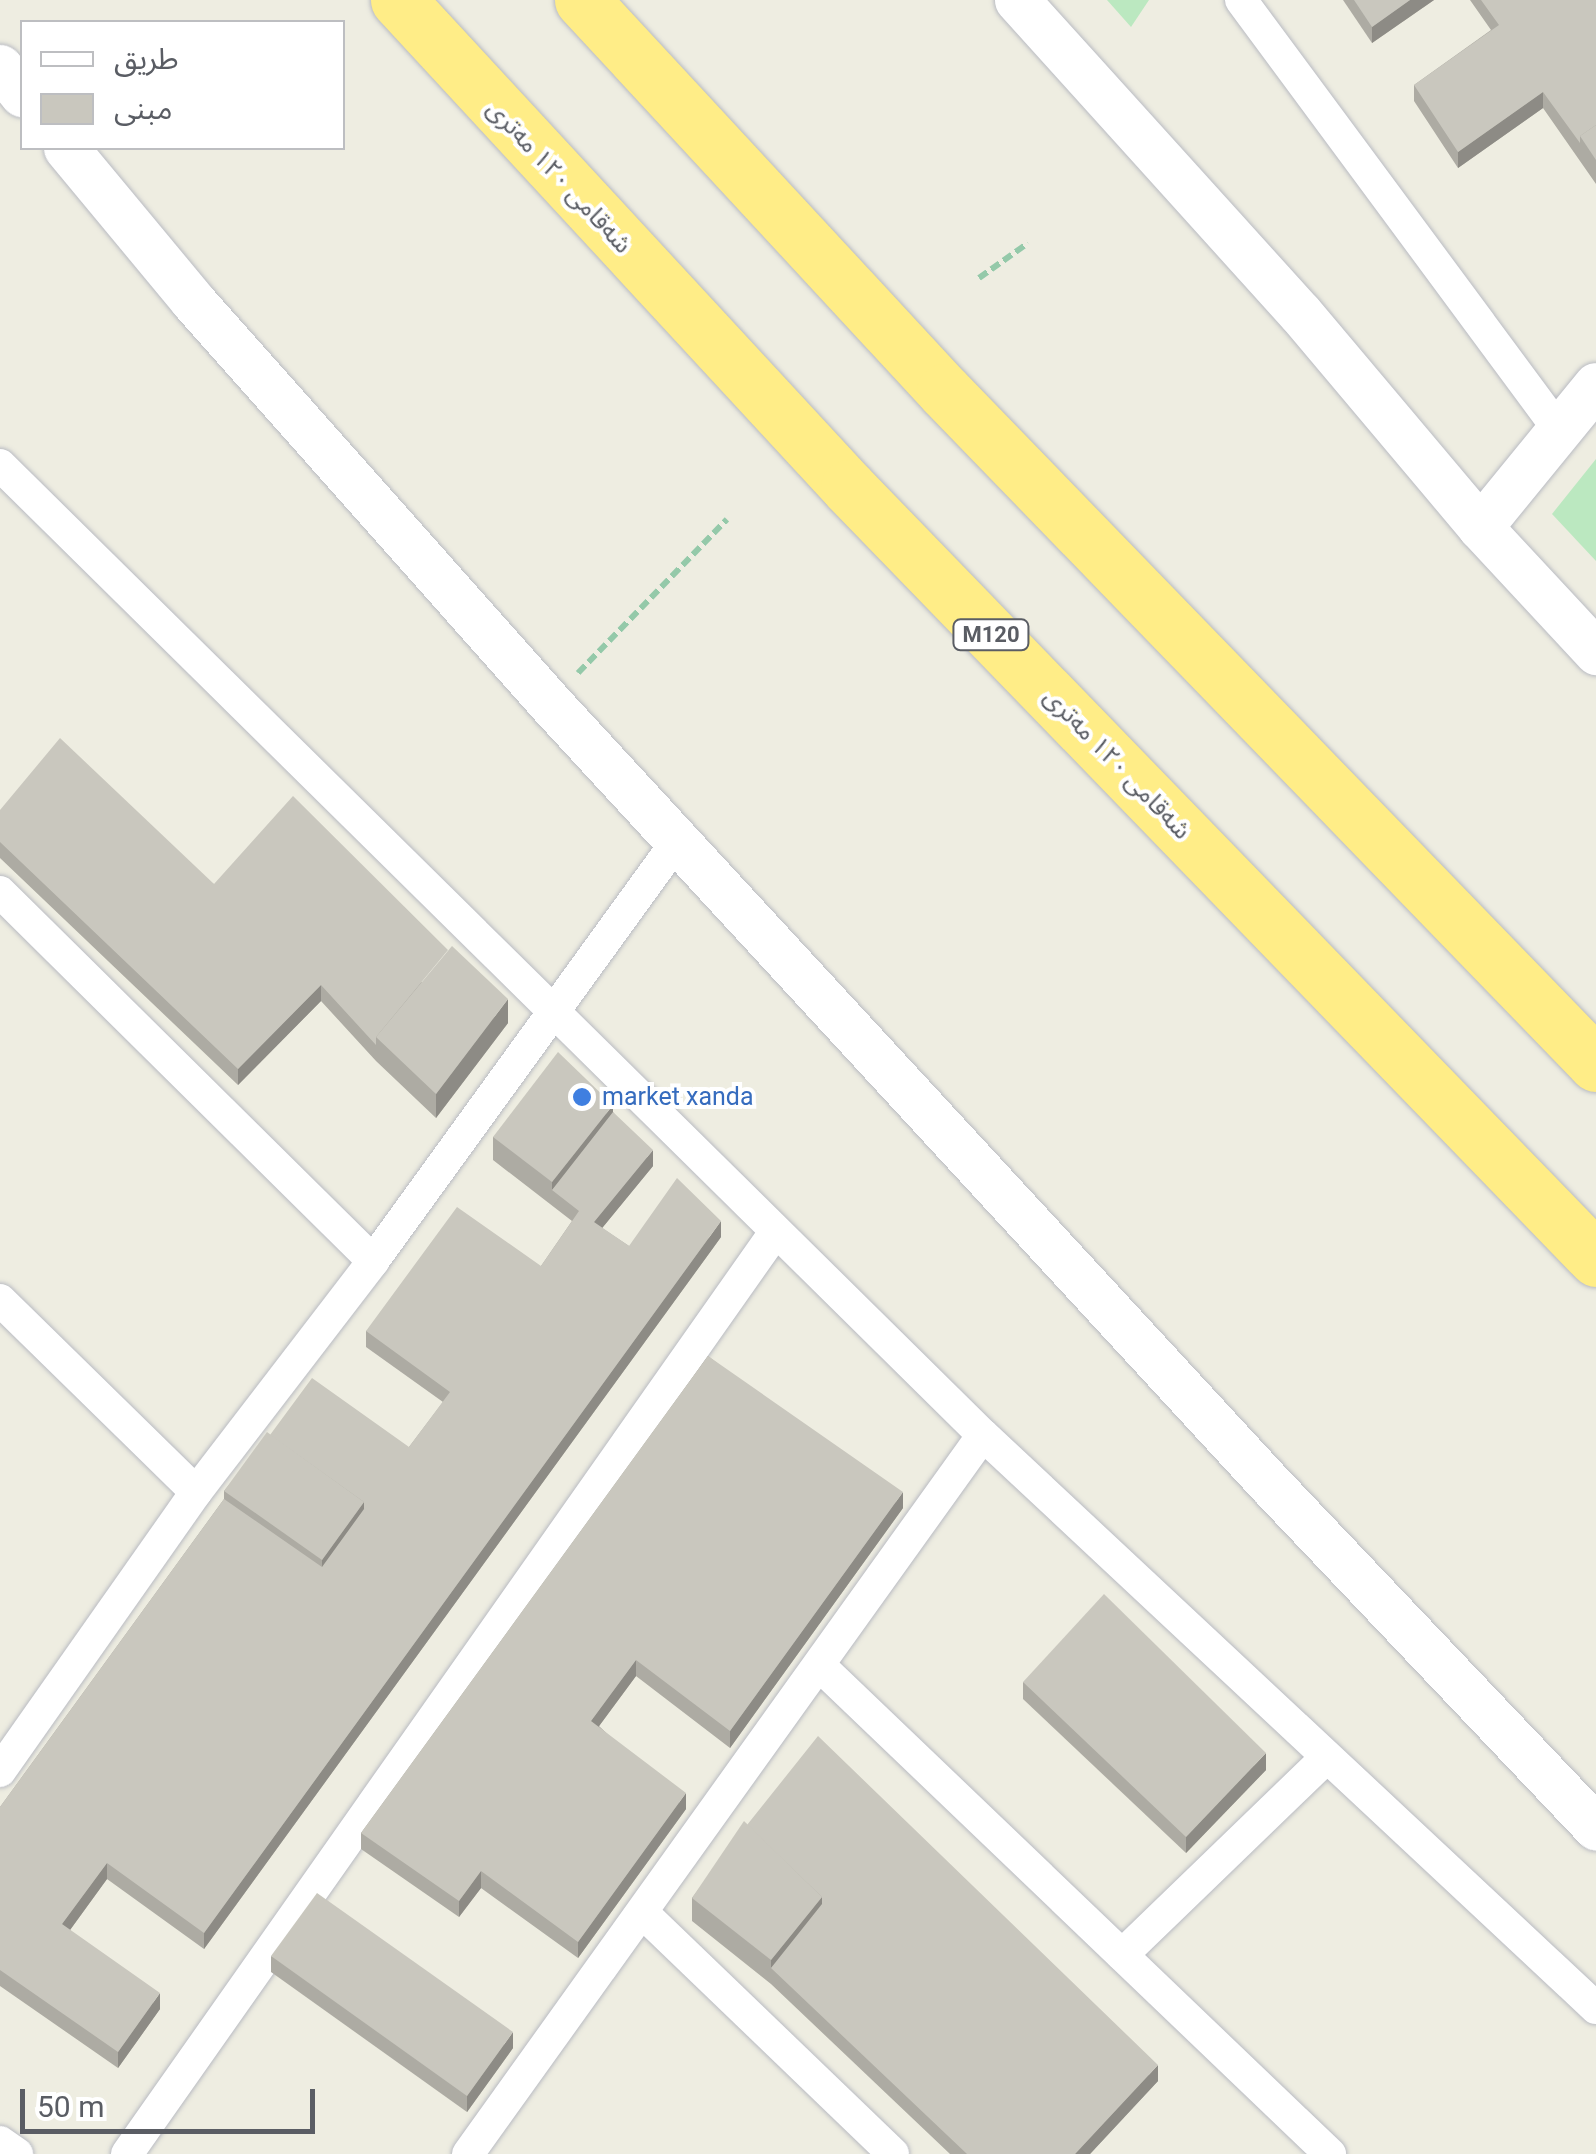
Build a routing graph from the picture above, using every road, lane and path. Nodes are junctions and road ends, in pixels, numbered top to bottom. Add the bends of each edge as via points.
1 (398, 0) edge
2 (582, 0) edge
3 (1017, 0) edge
4 (1241, 0) edge
5 (0, 67) edge
6 (20, 92) edge
7 (68, 150) edge
8 (1028, 244) dead end
9 (980, 278) dead end
10 (1596, 386) edge
11 (1559, 430) junction
12 (0, 464) edge
13 (728, 520) dead end
14 (1480, 527) junction
15 (1596, 652) edge
16 (548, 702) junction
17 (678, 840) junction
18 (0, 892) edge
19 (554, 1012) junction
20 (1596, 1064) edge
21 (776, 1231) junction
22 (1596, 1259) edge
23 (373, 1262) junction
24 (0, 1300) edge
25 (983, 1435) junction
26 (196, 1492) junction
27 (820, 1666) junction
28 (1327, 1757) junction
29 (0, 1771) edge
30 (1596, 1828) edge
31 (643, 1912) junction
32 (1122, 1955) junction
33 (1596, 2008) edge
34 (0, 2142) edge
35 (17, 2154) edge
36 (127, 2154) edge
37 (468, 2154) edge
38 (894, 2154) edge
39 (1330, 2154) edge

1 - 22 highway, شەقامی ١٢٠ مەتری / M120 via 848,487
2 - 20 highway via 944,392
3 - 14 street via 1300,313
4 - 11 street
5 - 6 street
7 - 16 street
8 - 9 path
10 - 11 street
11 - 14 street
12 - 19 street
13 - 16 path
14 - 15 street
16 - 17 street
17 - 19 street
17 - 30 street
18 - 23 street
19 - 21 street
19 - 23 street
21 - 25 street
21 - 36 street
23 - 26 street
24 - 26 street
25 - 27 street
25 - 28 street
26 - 29 street
27 - 31 street
27 - 32 street
28 - 32 street
28 - 33 street
31 - 37 street
31 - 38 street
32 - 39 street
34 - 35 street

